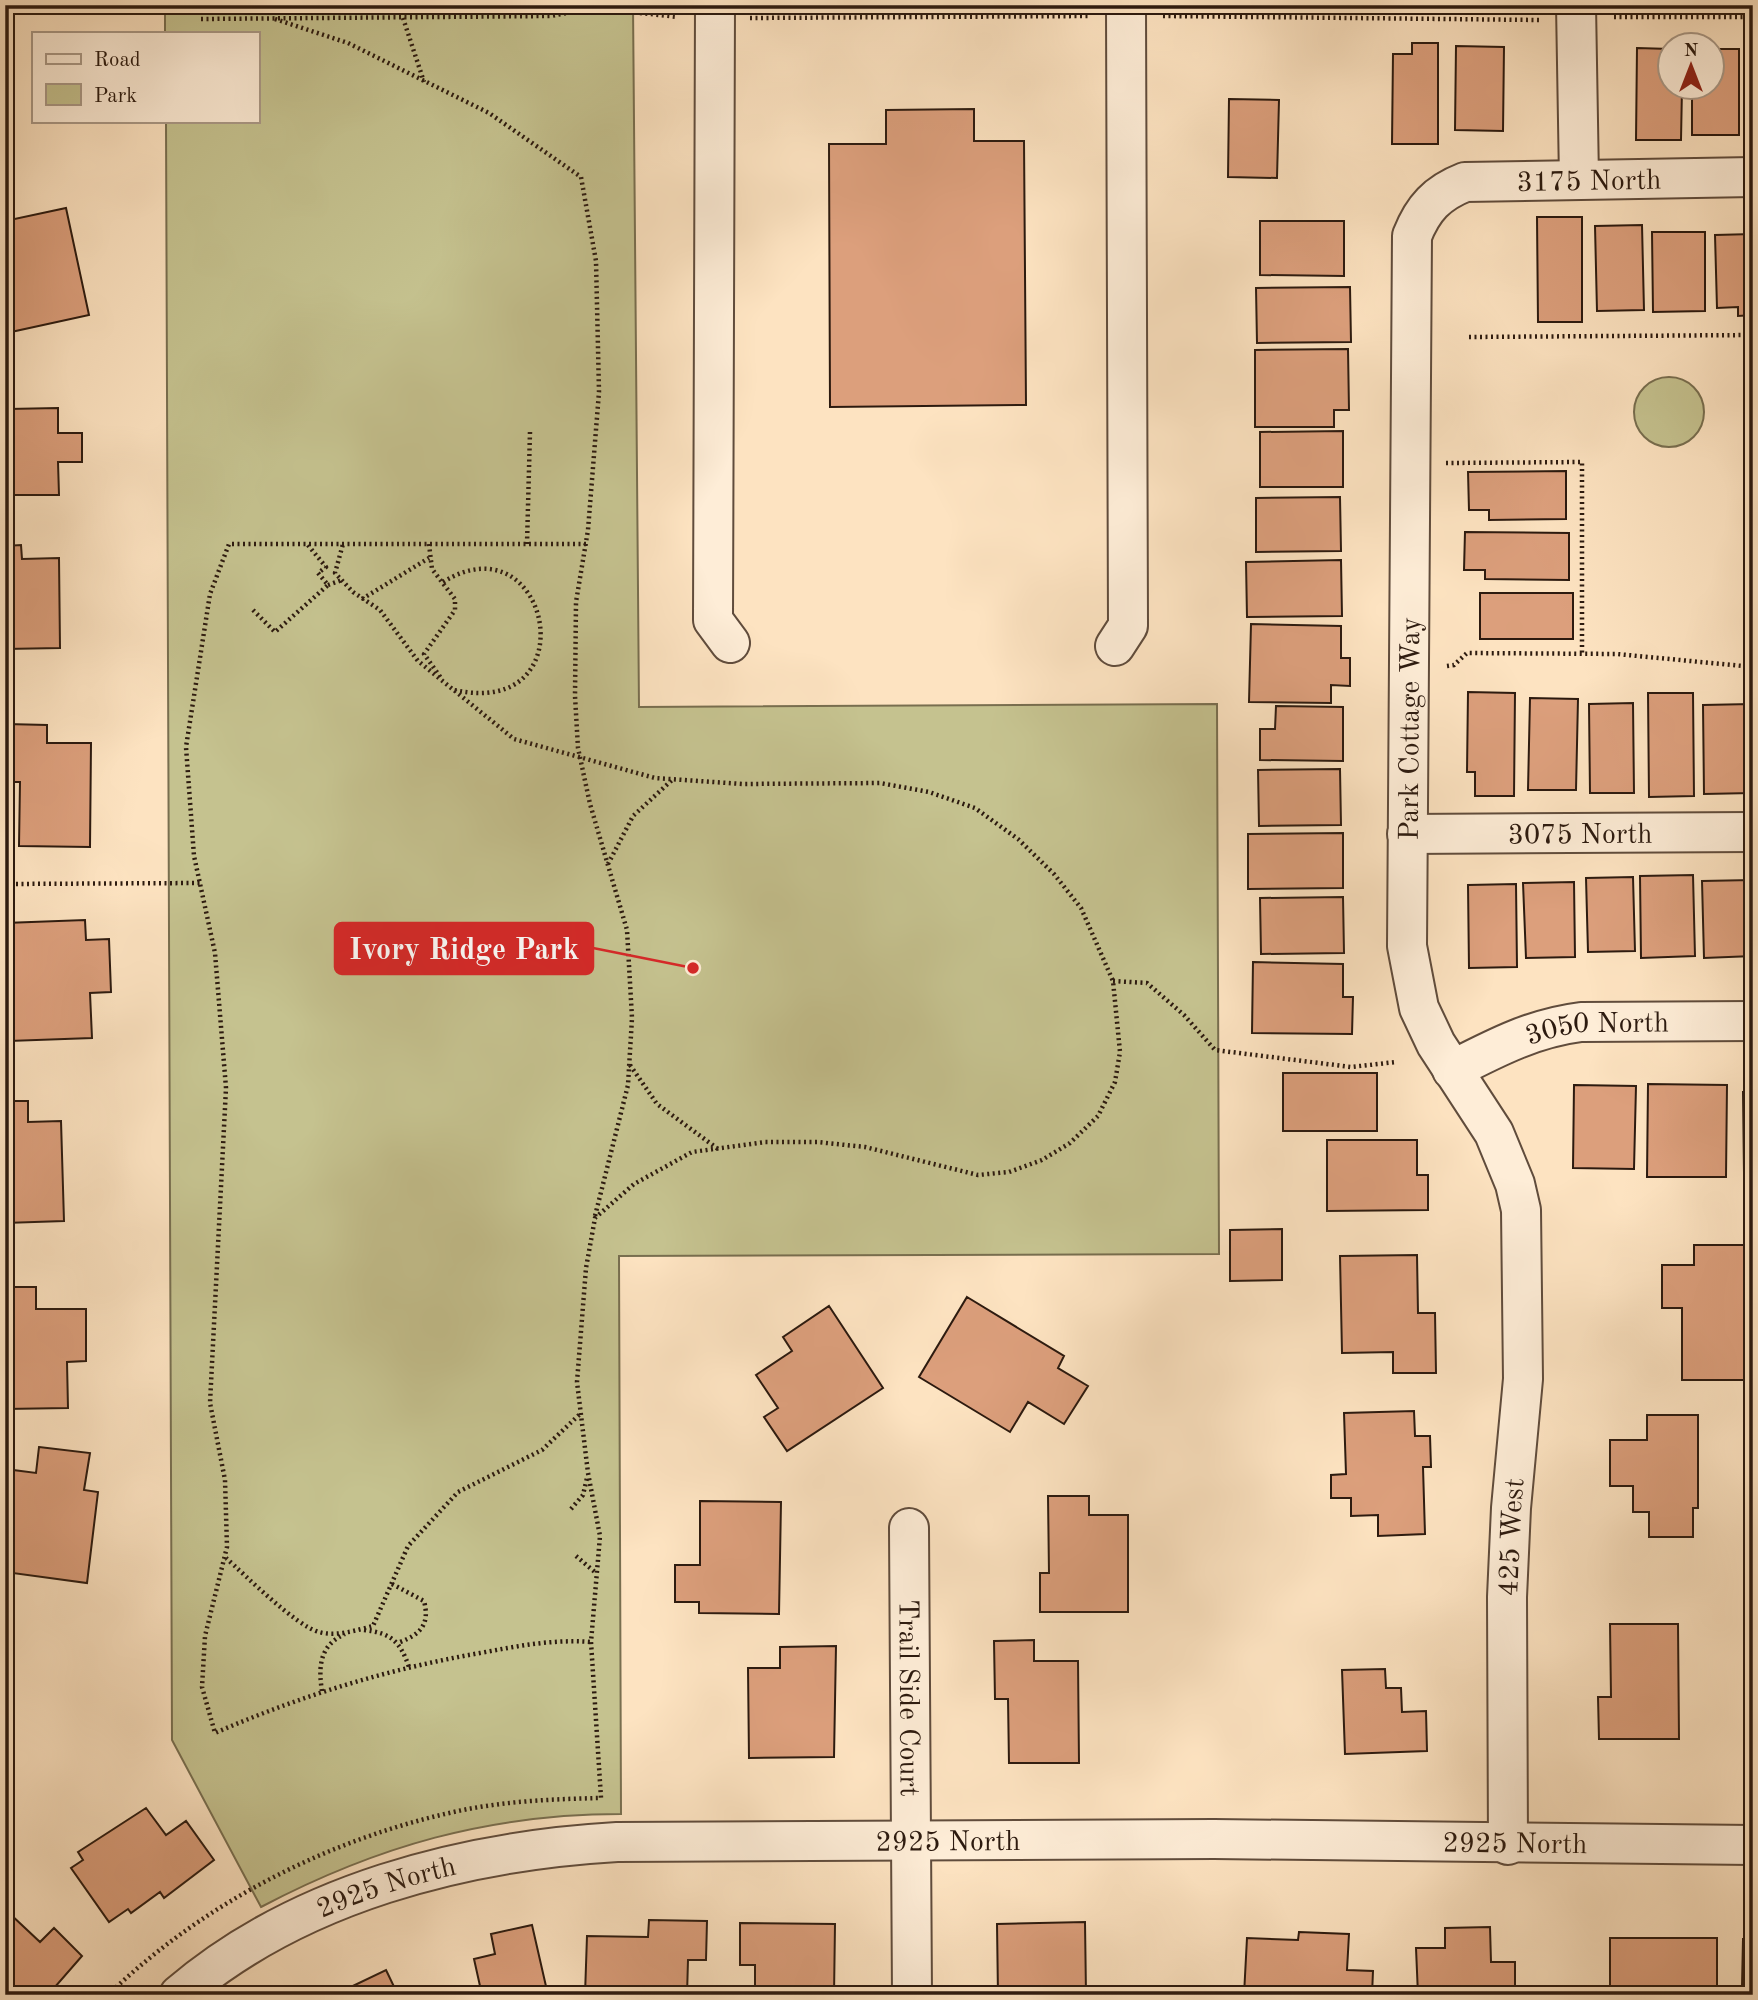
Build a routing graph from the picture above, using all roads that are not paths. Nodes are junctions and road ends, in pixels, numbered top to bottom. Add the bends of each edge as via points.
1 (1576, 5) edge
2 (1126, 11) edge
3 (715, 12) edge
4 (1753, 177) edge
5 (1579, 178) junction
6 (1430, 202) joint
7 (730, 643) dead end
8 (1115, 646) dead end
9 (1753, 832) edge
10 (1407, 834) junction
11 (1753, 1021) edge
12 (1452, 1070) junction
13 (1521, 1231) joint
14 (909, 1528) dead end
15 (911, 1841) junction
16 (1508, 1845) junction
17 (1753, 1845) edge
18 (179, 1995) edge
19 (912, 1995) edge

1 - 5 street
2 - 8 street via 1128,626
3 - 7 street via 713,620
4 - 5 street, 3175 North
5 - 6 street, 3175 North via 1465,181
6 - 10 street, Park Cottage Way via 1412,236 1411,256
9 - 10 street, 3075 North
10 - 12 street, Park Cottage Way via 1411,978 1426,1026
11 - 12 street, 3050 North via 1558,1024 1518,1036
12 - 13 street, Park Cottage Way via 1506,1158 1516,1184
13 - 16 street, 425 West via 1523,1379 1507,1597
14 - 15 street, Trail Side Court
15 - 16 street, 2925 North via 1448,1840
15 - 18 street, 2925 North via 566,1845 430,1869 314,1912 214,1965
15 - 19 street, Trail Side Court
16 - 17 street, 2925 North

